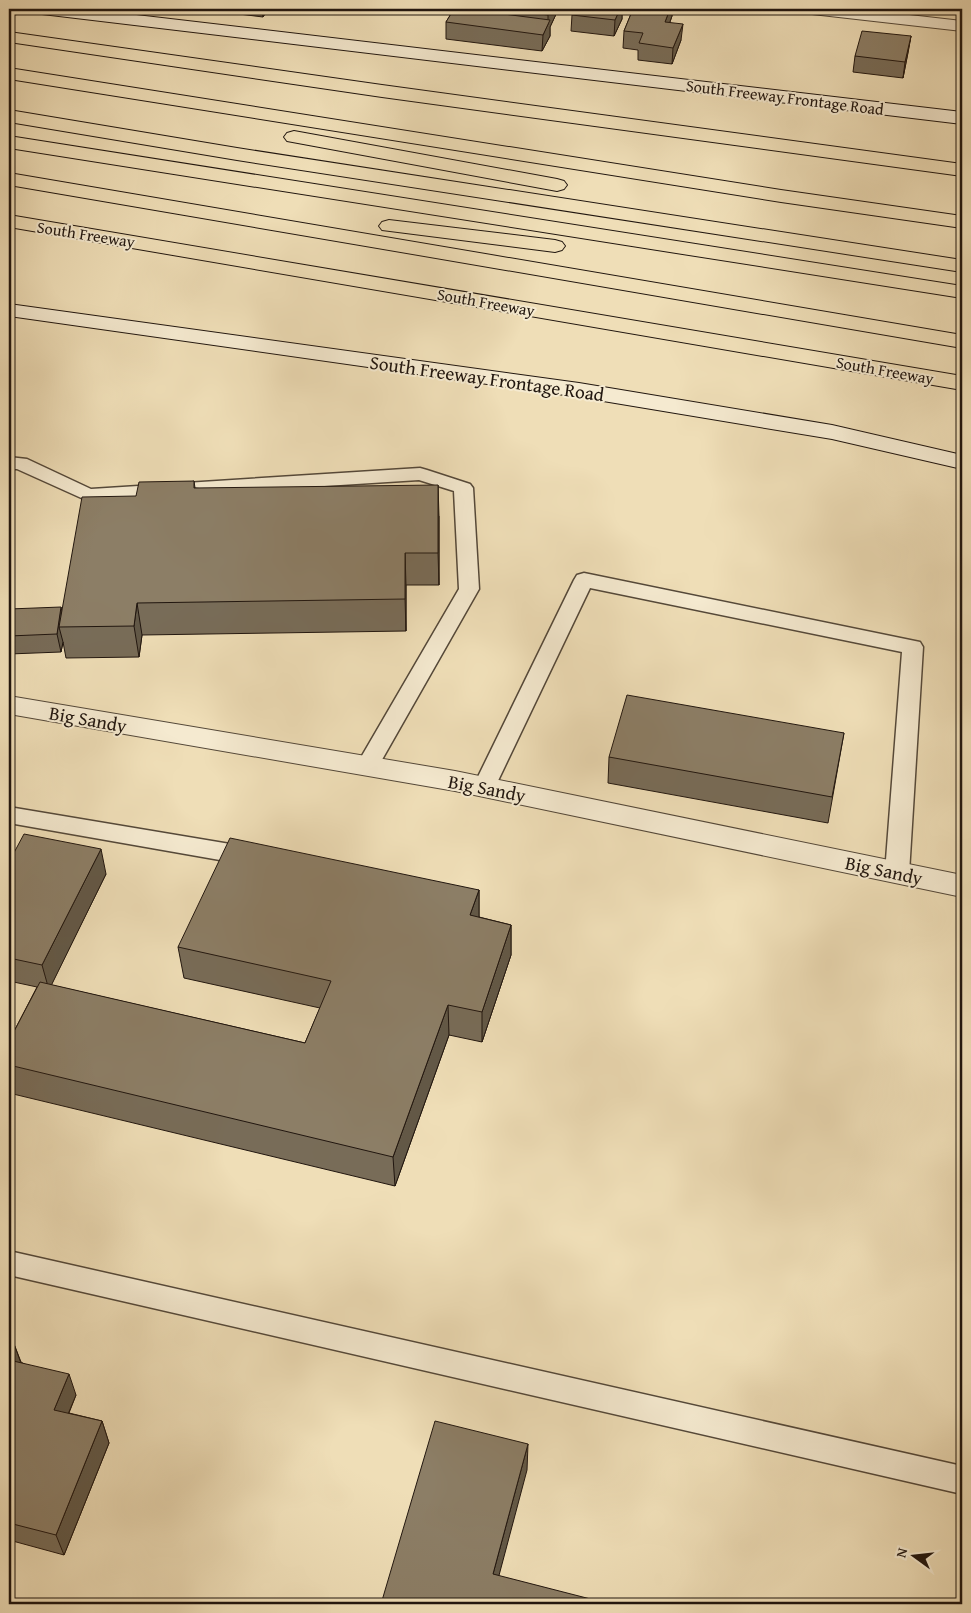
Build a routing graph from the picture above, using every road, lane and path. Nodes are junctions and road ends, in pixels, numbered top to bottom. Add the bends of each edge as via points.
1 (19, 9) edge
2 (42, 9) edge
3 (812, 9) edge
4 (9, 10) edge
5 (962, 26) edge
6 (9, 36) edge
7 (9, 73) edge
8 (102, 94) junction
9 (9, 116) edge
10 (962, 118) edge
11 (9, 142) edge
12 (957, 169) edge
13 (9, 179) edge
14 (112, 196) junction
15 (9, 221) edge
16 (962, 222) edge
17 (962, 252) edge
18 (962, 266) edge
19 (962, 292) edge
20 (962, 304) edge
21 (9, 310) edge
22 (962, 342) edge
23 (901, 373) junction
24 (962, 383) edge
25 (962, 388) edge
26 (9, 462) edge
27 (962, 462) edge
28 (9, 705) edge
29 (367, 766) junction
30 (484, 787) junction
31 (9, 815) edge
32 (271, 860) edge
33 (897, 873) junction
34 (962, 886) edge
35 (9, 1263) edge
36 (962, 1480) edge

1 - 4 main road
2 - 10 main road, South Freeway Frontage Road
3 - 5 main road
6 - 12 highway
7 - 8 highway
8 - 16 highway
8 - 17 highway via 660,204
9 - 18 highway
11 - 19 highway
13 - 14 highway
14 - 20 highway via 438,231
14 - 22 highway
15 - 23 highway, South Freeway
21 - 27 main road, South Freeway Frontage Road via 579,390 832,432
23 - 24 highway, South Freeway
23 - 25 highway
26 - 29 lane via 20,463 88,495 420,474 463,488 469,589
28 - 29 main road, Big Sandy
29 - 30 main road, Big Sandy
30 - 33 main road, Big Sandy
30 - 33 lane via 584,580 913,647
31 - 32 lane
33 - 34 main road, Big Sandy
35 - 36 lane

